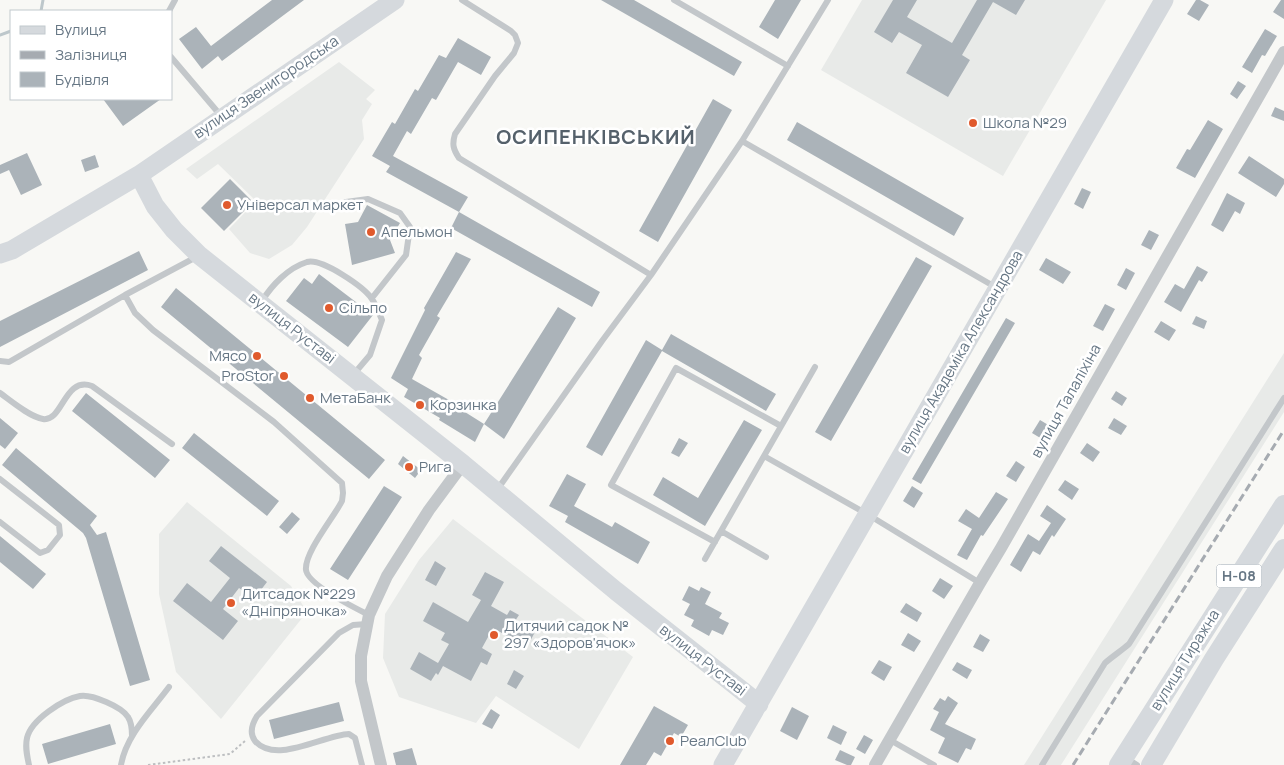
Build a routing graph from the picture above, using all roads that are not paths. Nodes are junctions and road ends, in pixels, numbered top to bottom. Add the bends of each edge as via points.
1 (395, 0) edge
2 (462, 0) edge
3 (674, 0) edge
4 (828, 0) edge
5 (1164, 0) edge
6 (1284, 52) edge
7 (172, 58) edge
8 (788, 66) junction
9 (222, 117) junction
10 (742, 141) junction
11 (138, 175) junction
12 (346, 202) dead end
13 (0, 254) edge
14 (199, 255) junction
15 (651, 275) junction
16 (998, 288) junction
17 (124, 295) junction
18 (372, 298) junction
19 (260, 303) junction
20 (0, 361) edge
21 (815, 367) dead end
22 (353, 376) junction
23 (0, 393) edge
24 (1284, 398) edge
25 (781, 426) junction
26 (172, 444) dead end
27 (764, 456) junction
28 (463, 464) junction
29 (0, 479) edge
30 (496, 491) junction
31 (1284, 505) edge
32 (867, 514) junction
33 (0, 522) edge
34 (721, 531) junction
35 (715, 542) junction
36 (1284, 549) edge
37 (766, 557) dead end
38 (705, 559) dead end
39 (980, 583) junction
40 (368, 619) junction
41 (170, 687) dead end
42 (759, 704) junction
43 (132, 736) junction
44 (890, 740) junction
45 (1127, 762) edge
46 (29, 765) edge
47 (121, 765) edge
48 (362, 765) edge
49 (381, 765) edge
50 (723, 765) edge
51 (875, 765) edge
52 (934, 765) edge
53 (1042, 765) edge
54 (1150, 765) edge

1 - 9 street, вулиця Звенигородська
2 - 15 lane via 511,30 518,43 455,134 454,150 459,158
3 - 8 lane
4 - 8 lane
5 - 16 street, вулиця Академіка Александрова
6 - 39 street, вулиця Талаліхіна
7 - 9 lane
8 - 10 lane
9 - 11 street, вулиця Звенигородська
10 - 15 lane
10 - 16 lane
11 - 13 street, вулиця Звенигородська
11 - 14 street, вулиця Руставі via 155,206
12 - 18 lane via 368,199 400,212 410,227 406,255
14 - 17 lane
14 - 19 street, вулиця Руставі
15 - 30 lane
16 - 32 street, вулиця Академіка Александрова
17 - 20 lane via 9,362
17 - 40 lane via 135,313 153,330 274,422 342,482 342,501 316,542 306,568 318,585
18 - 19 lane via 354,282 326,265 309,261 291,270 272,286
18 - 22 lane via 382,320 370,355
19 - 22 street, вулиця Руставі
21 - 25 lane
22 - 28 street, вулиця Руставі
23 - 26 lane via 32,415 44,419 52,417 76,385 84,383
24 - 53 lane via 1129,644 1105,663
25 - 27 lane
25 - 35 lane via 676,368 611,485
27 - 32 lane
27 - 34 lane
28 - 30 street, вулиця Руставі
28 - 40 street via 387,576
29 - 33 lane via 59,525 60,534 48,550 40,553
30 - 42 street, вулиця Руставі
31 - 45 main road, вулиця Тиражна / Н-08
32 - 39 lane
32 - 42 street, вулиця Академіка Александрова
34 - 35 lane
34 - 37 lane
35 - 38 lane
36 - 54 main road, вулиця Тиражна / Н-08
39 - 44 street, вулиця Талаліхіна
40 - 48 lane via 339,634 309,662 257,716 252,728 256,743 282,754 350,734 355,738
40 - 49 street via 361,656 361,681
41 - 43 lane
42 - 50 street, вулиця Академіка Александрова
43 - 46 lane via 131,723 125,713 101,699 81,695 63,702 37,722 27,739
43 - 47 lane
44 - 51 street, вулиця Талаліхіна
44 - 52 lane

